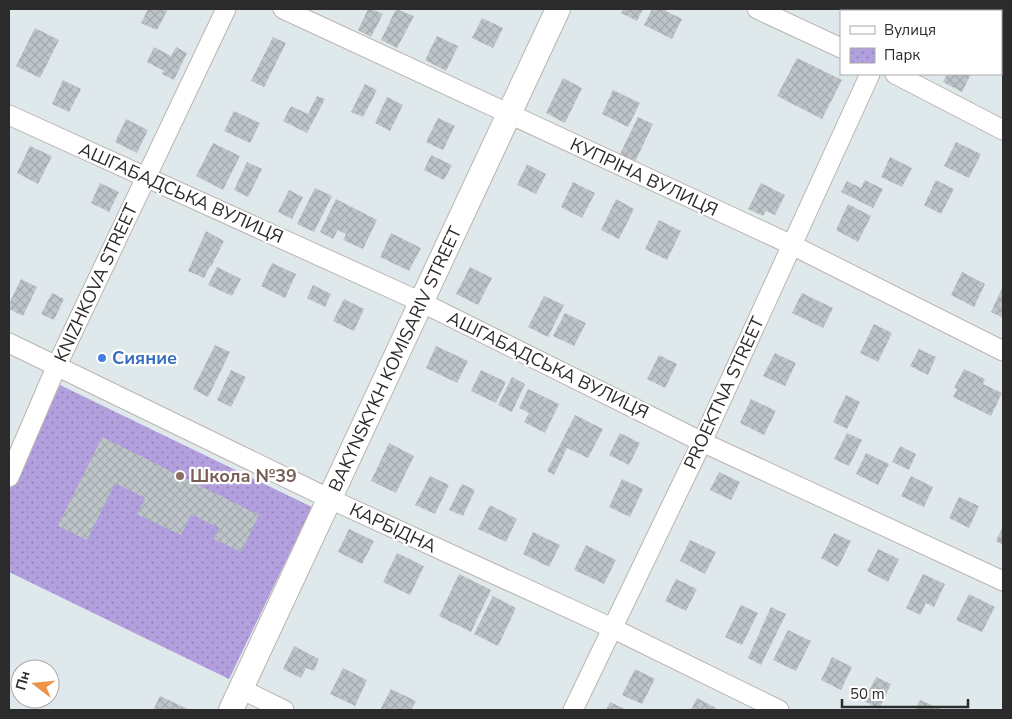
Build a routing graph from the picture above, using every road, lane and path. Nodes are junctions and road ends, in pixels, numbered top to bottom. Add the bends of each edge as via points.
1 (226, 9) edge
2 (283, 9) edge
3 (558, 9) edge
4 (757, 9) edge
5 (840, 48) edge
6 (870, 75) edge
7 (897, 75) edge
8 (509, 114) junction
9 (9, 115) edge
10 (1003, 130) edge
11 (147, 177) junction
12 (792, 245) junction
13 (421, 302) junction
14 (9, 343) edge
15 (1003, 352) edge
16 (57, 366) junction
17 (702, 442) junction
18 (9, 477) edge
19 (330, 499) junction
20 (1003, 581) edge
21 (612, 628) junction
22 (236, 700) edge
23 (284, 710) edge
24 (573, 710) edge
25 (779, 710) edge

1 - 11 street, KNIZHKOVA STREET
2 - 8 street, КУПРІНА ВУЛИЦЯ
3 - 8 street, BAKYNSKYKH KOMISARIV STREET
4 - 5 street
6 - 12 street, PROEKTNA STREET
7 - 10 street
8 - 12 street, КУПРІНА ВУЛИЦЯ
8 - 13 street, BAKYNSKYKH KOMISARIV STREET
9 - 11 street, АШГАБАДСЬКА ВУЛИЦЯ
11 - 13 street, АШГАБАДСЬКА ВУЛИЦЯ
11 - 16 street, KNIZHKOVA STREET
12 - 15 street, КУПРІНА ВУЛИЦЯ
12 - 17 street, PROEKTNA STREET
13 - 17 street, АШГАБАДСЬКА ВУЛИЦЯ
13 - 19 street, BAKYNSKYKH KOMISARIV STREET
14 - 16 street, КАРБІДНА
16 - 18 street, KNIZHKOVA STREET
16 - 19 street, КАРБІДНА
17 - 20 street, АШГАБАДСЬКА ВУЛИЦЯ
17 - 21 street, PROEKTNA STREET
19 - 21 street, КАРБІДНА
19 - 22 street, BAKYNSKYKH KOMISARIV STREET
21 - 24 street, PROEKTNA STREET
21 - 25 street, КАРБІДНА
22 - 23 street

